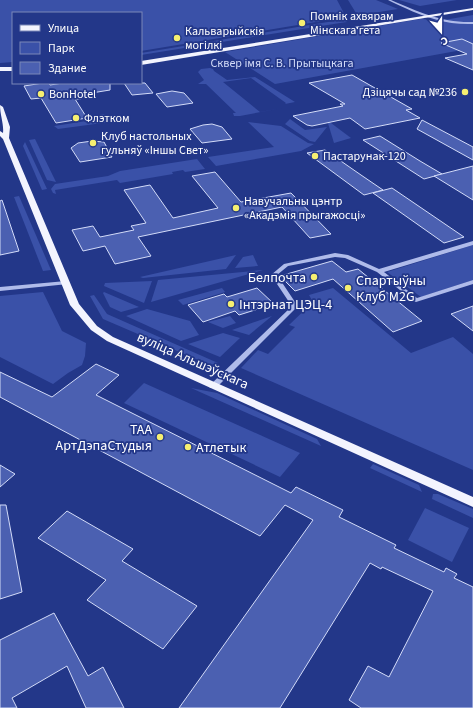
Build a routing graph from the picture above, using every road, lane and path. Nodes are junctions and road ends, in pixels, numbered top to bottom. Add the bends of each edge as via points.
1 (389, 0) edge
2 (473, 4) edge
3 (473, 9) edge
4 (419, 12) junction
5 (428, 16) junction
6 (473, 23) edge
7 (142, 57) edge
8 (142, 63) edge
9 (0, 69) edge
10 (12, 69) edge
11 (0, 75) edge
12 (12, 75) edge
13 (0, 107) edge
14 (3, 135) edge
15 (473, 243) edge
16 (379, 271) junction
17 (473, 282) edge
18 (66, 283) junction
19 (0, 289) edge
20 (213, 386) junction
21 (473, 502) edge

1 - 4 street
2 - 4 main road
3 - 5 main road
4 - 5 street
4 - 7 main road
5 - 6 street via 451,23
5 - 8 main road
9 - 10 main road
11 - 12 main road
13 - 14 main road, вуліца Альшэўскага via 7,127
14 - 18 main road, вуліца Альшэўскага
15 - 16 street
16 - 17 street via 416,300
16 - 20 street via 346,256 335,255 286,265 278,270 274,275 292,302 293,308
18 - 19 street
18 - 20 main road, вуліца Альшэўскага via 75,305 94,328 110,339
20 - 21 main road, вуліца Альшэўскага

